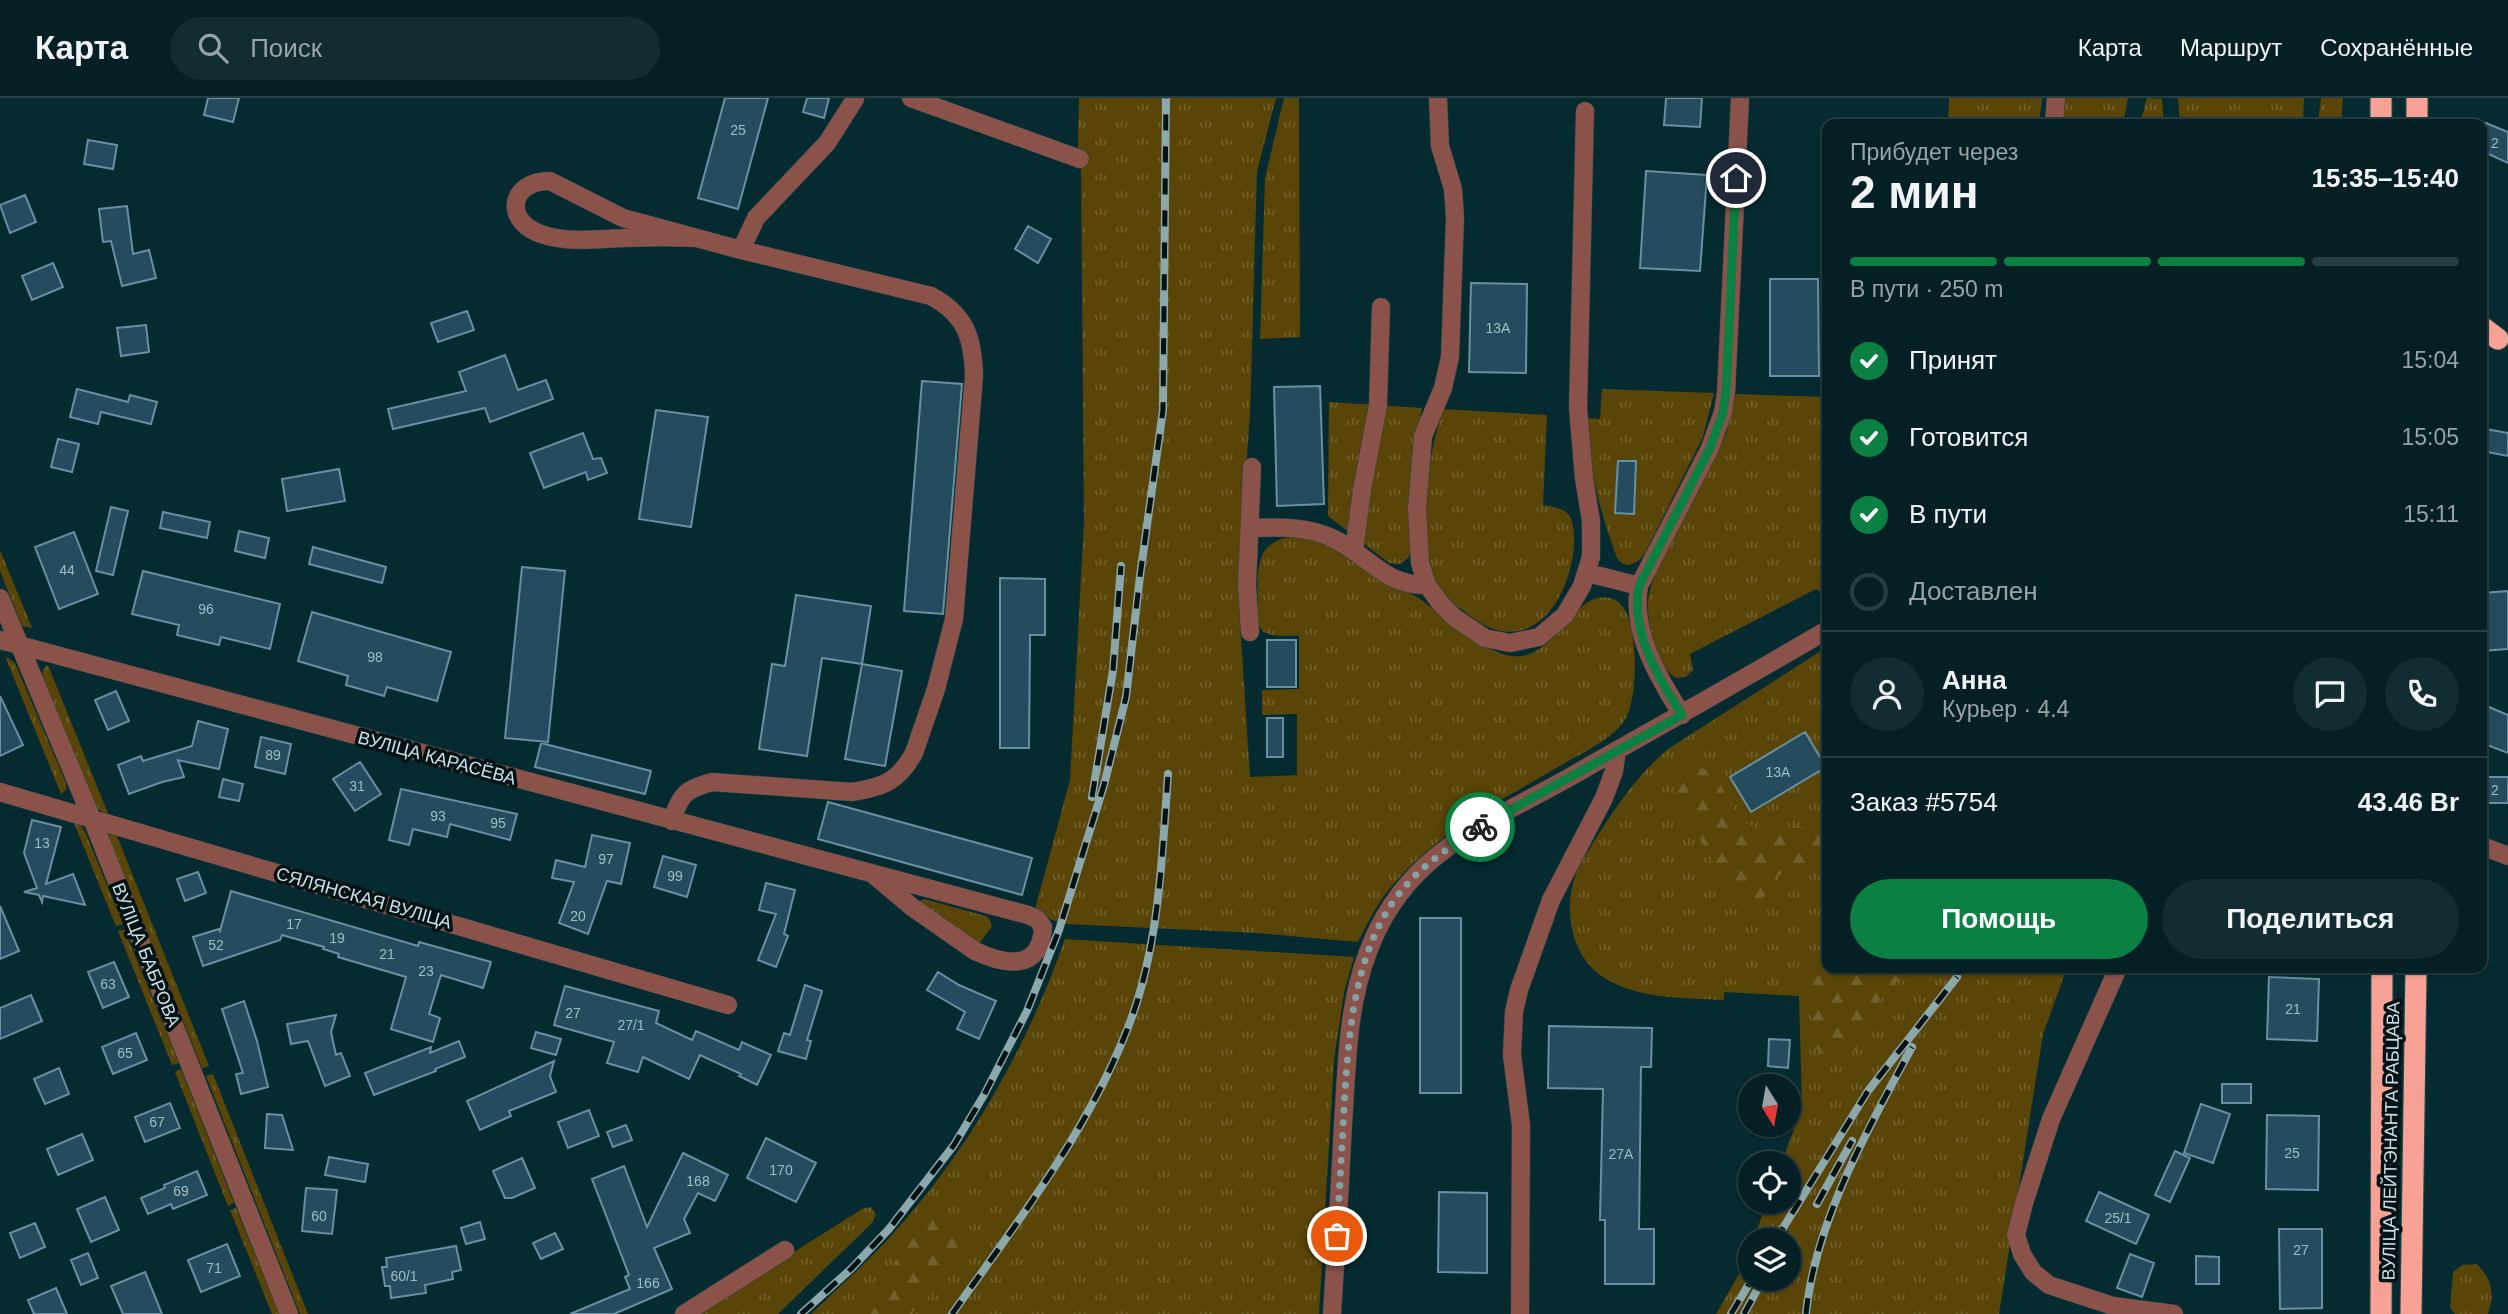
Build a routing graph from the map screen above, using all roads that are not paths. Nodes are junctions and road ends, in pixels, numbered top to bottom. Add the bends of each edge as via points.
1 (911, 98) edge
2 (1438, 98) edge
3 (1740, 98) edge
4 (2056, 98) edge
5 (2381, 98) edge
6 (2417, 98) edge
7 (855, 99) edge
8 (1585, 111) dead end
9 (2054, 119) edge
10 (2381, 119) edge
11 (2417, 119) edge
12 (1080, 159) dead end
13 (696, 238) junction
14 (741, 250) junction
15 (1381, 307) dead end
16 (2487, 331) edge
17 (2487, 338) edge
18 (1252, 467) dead end
19 (1251, 527) junction
20 (1354, 551) junction
21 (1588, 573) junction
22 (1427, 585) junction
23 (1639, 586) junction
24 (0, 598) edge
25 (1250, 632) dead end
26 (1822, 634) edge
27 (0, 640) edge
28 (19, 645) junction
29 (1682, 715) junction
30 (1617, 750) junction
31 (0, 792) edge
32 (92, 819) junction
33 (673, 821) junction
34 (2487, 848) edge
35 (2508, 856) edge
36 (874, 875) junction
37 (2116, 973) edge
38 (2382, 973) edge
39 (2416, 973) edge
40 (728, 1005) dead end
41 (785, 1250) dead end
42 (289, 1314) edge
43 (684, 1314) edge
44 (1332, 1314) edge
45 (1520, 1314) edge
46 (2174, 1314) edge
47 (2381, 1314) edge
48 (2411, 1314) edge

1 - 12 street
2 - 22 street via 1440,146 1455,217 1449,368 1423,436 1419,483 1417,535
3 - 23 street via 1723,412 1710,448
4 - 9 street
5 - 10 highway
6 - 11 highway
7 - 14 street via 827,143 756,218
8 - 21 street via 1578,408 1591,530
13 - 13 street via 624,218 550,181 527,186 515,207 518,220 528,229 563,239
13 - 14 street
14 - 33 street via 931,296 949,305 962,321 970,340 974,376 954,619 914,753 892,781 852,792 712,782 682,795
15 - 20 street via 1378,405
16 - 17 highway via 2498,339
18 - 19 street
19 - 20 street via 1315,532
19 - 25 street
20 - 22 street via 1391,579
21 - 22 street via 1575,600 1553,627 1539,637 1510,643 1471,631
21 - 23 street
23 - 29 street via 1638,608 1646,645
24 - 28 street, ВУЛІЦА БАБРОВА
26 - 29 street
27 - 28 street, ВУЛІЦА КАРАСЁВА
28 - 32 street, ВУЛІЦА БАБРОВА
28 - 33 street, ВУЛІЦА КАРАСЁВА
29 - 30 street
30 - 44 street via 1447,849 1407,884 1379,926 1352,1014
30 - 45 street via 1599,809 1550,900 1514,1012 1512,1055 1521,1125
31 - 32 street, СЯЛЯНСКАЯ ВУЛІЦА
32 - 40 street, СЯЛЯНСКАЯ ВУЛІЦА
32 - 42 street, ВУЛІЦА БАБРОВА
33 - 36 street, ВУЛІЦА КАРАСЁВА
34 - 35 street
36 - 36 street, ВУЛІЦА КАРАСЁВА via 975,951 1017,962 1038,948 1043,927 1037,919
37 - 46 street via 2051,1119 2016,1236 2033,1272 2049,1285 2113,1306
38 - 47 highway, ВУЛІЦА ЛЕЙТЭНАНТА РАБЦАВА
39 - 48 highway, ВУЛІЦА ЛЕЙТЭНАНТА РАБЦАВА
41 - 43 street

